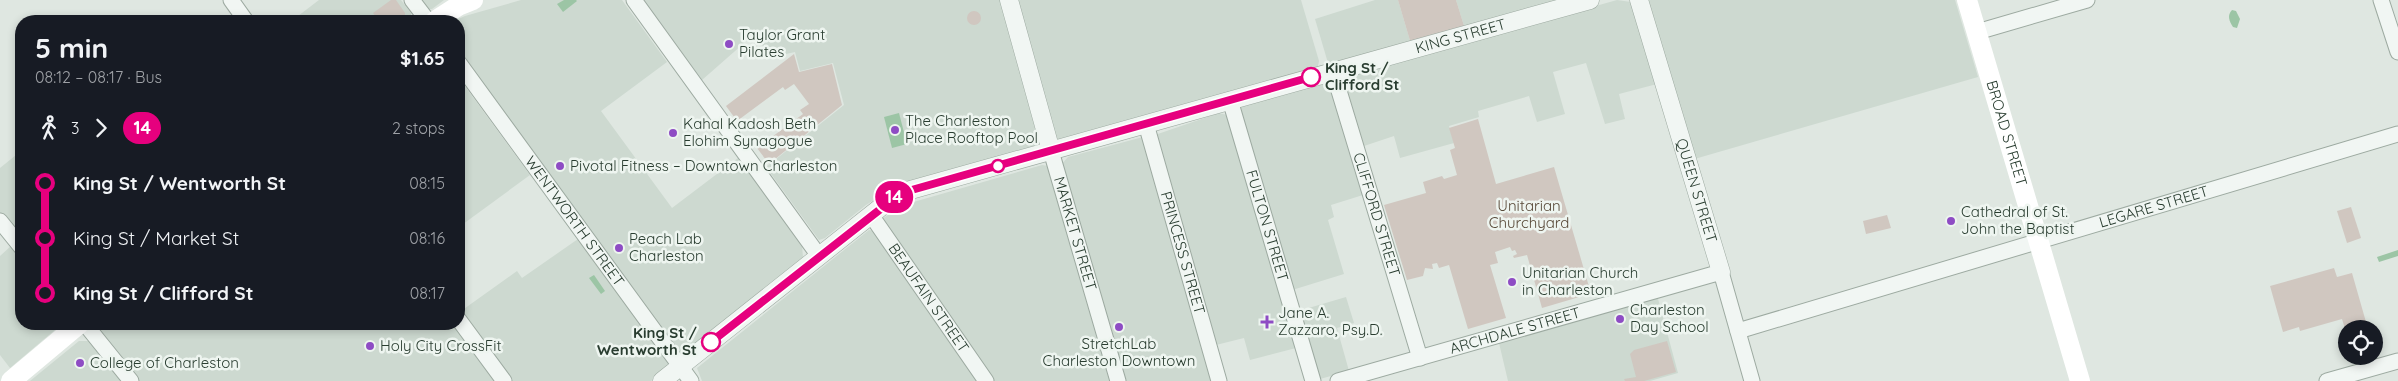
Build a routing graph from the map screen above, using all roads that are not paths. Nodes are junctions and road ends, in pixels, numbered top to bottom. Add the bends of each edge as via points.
1 (231, 0) edge
2 (412, 0) edge
3 (473, 0) edge
4 (634, 0) edge
5 (1009, 0) edge
6 (1590, 0) edge
7 (1639, 0) edge
8 (1967, 0) edge
9 (2087, 0) edge
10 (2381, 0) edge
11 (242, 15) edge
12 (423, 15) edge
13 (444, 15) edge
14 (1977, 32) junction
15 (2398, 52) edge
16 (465, 71) edge
17 (1334, 71) junction
18 (1230, 100) junction
19 (1146, 124) junction
20 (2398, 134) edge
21 (1051, 151) junction
22 (870, 215) junction
23 (0, 221) edge
24 (15, 240) edge
25 (2039, 242) junction
26 (819, 256) junction
27 (1721, 272) junction
28 (465, 328) edge
29 (72, 330) edge
30 (90, 330) edge
31 (1738, 331) junction
32 (1420, 358) junction
33 (2398, 361) edge
34 (680, 366) junction
35 (11, 381) edge
36 (131, 381) edge
37 (504, 381) edge
38 (662, 381) edge
39 (691, 381) edge
40 (986, 381) edge
41 (1118, 381) edge
42 (1219, 381) edge
43 (1313, 381) edge
44 (1338, 381) edge
45 (1752, 381) edge
46 (2080, 381) edge
47 (2326, 381) edge

1 - 11 street
2 - 12 street
3 - 13 main road
4 - 26 street
5 - 21 street, MARKET STREET
6 - 17 street, KING STREET
7 - 27 street, QUEEN STREET
8 - 14 main road, BROAD STREET
9 - 14 street
10 - 15 street
14 - 25 main road, BROAD STREET
16 - 34 street, WENTWORTH STREET
17 - 18 street, KING STREET
17 - 32 street, CLIFFORD STREET
18 - 19 street, KING STREET
18 - 43 street, FULTON STREET
19 - 21 street, KING STREET
19 - 42 street, PRINCESS STREET
20 - 25 street, LEGARE STREET
21 - 22 street, KING STREET via 907,191
21 - 41 street, MARKET STREET
22 - 26 street, KING STREET
22 - 40 street, BEAUFAIN STREET
23 - 24 street
25 - 31 street, LEGARE STREET
25 - 46 main road, BROAD STREET
26 - 34 street, KING STREET
27 - 31 street, QUEEN STREET
27 - 32 street, ARCHDALE STREET
28 - 37 street
29 - 35 main road
30 - 36 street
31 - 45 street, QUEEN STREET
32 - 44 street, ARCHDALE STREET
33 - 47 street
34 - 38 street, KING STREET
34 - 39 street, WENTWORTH STREET

